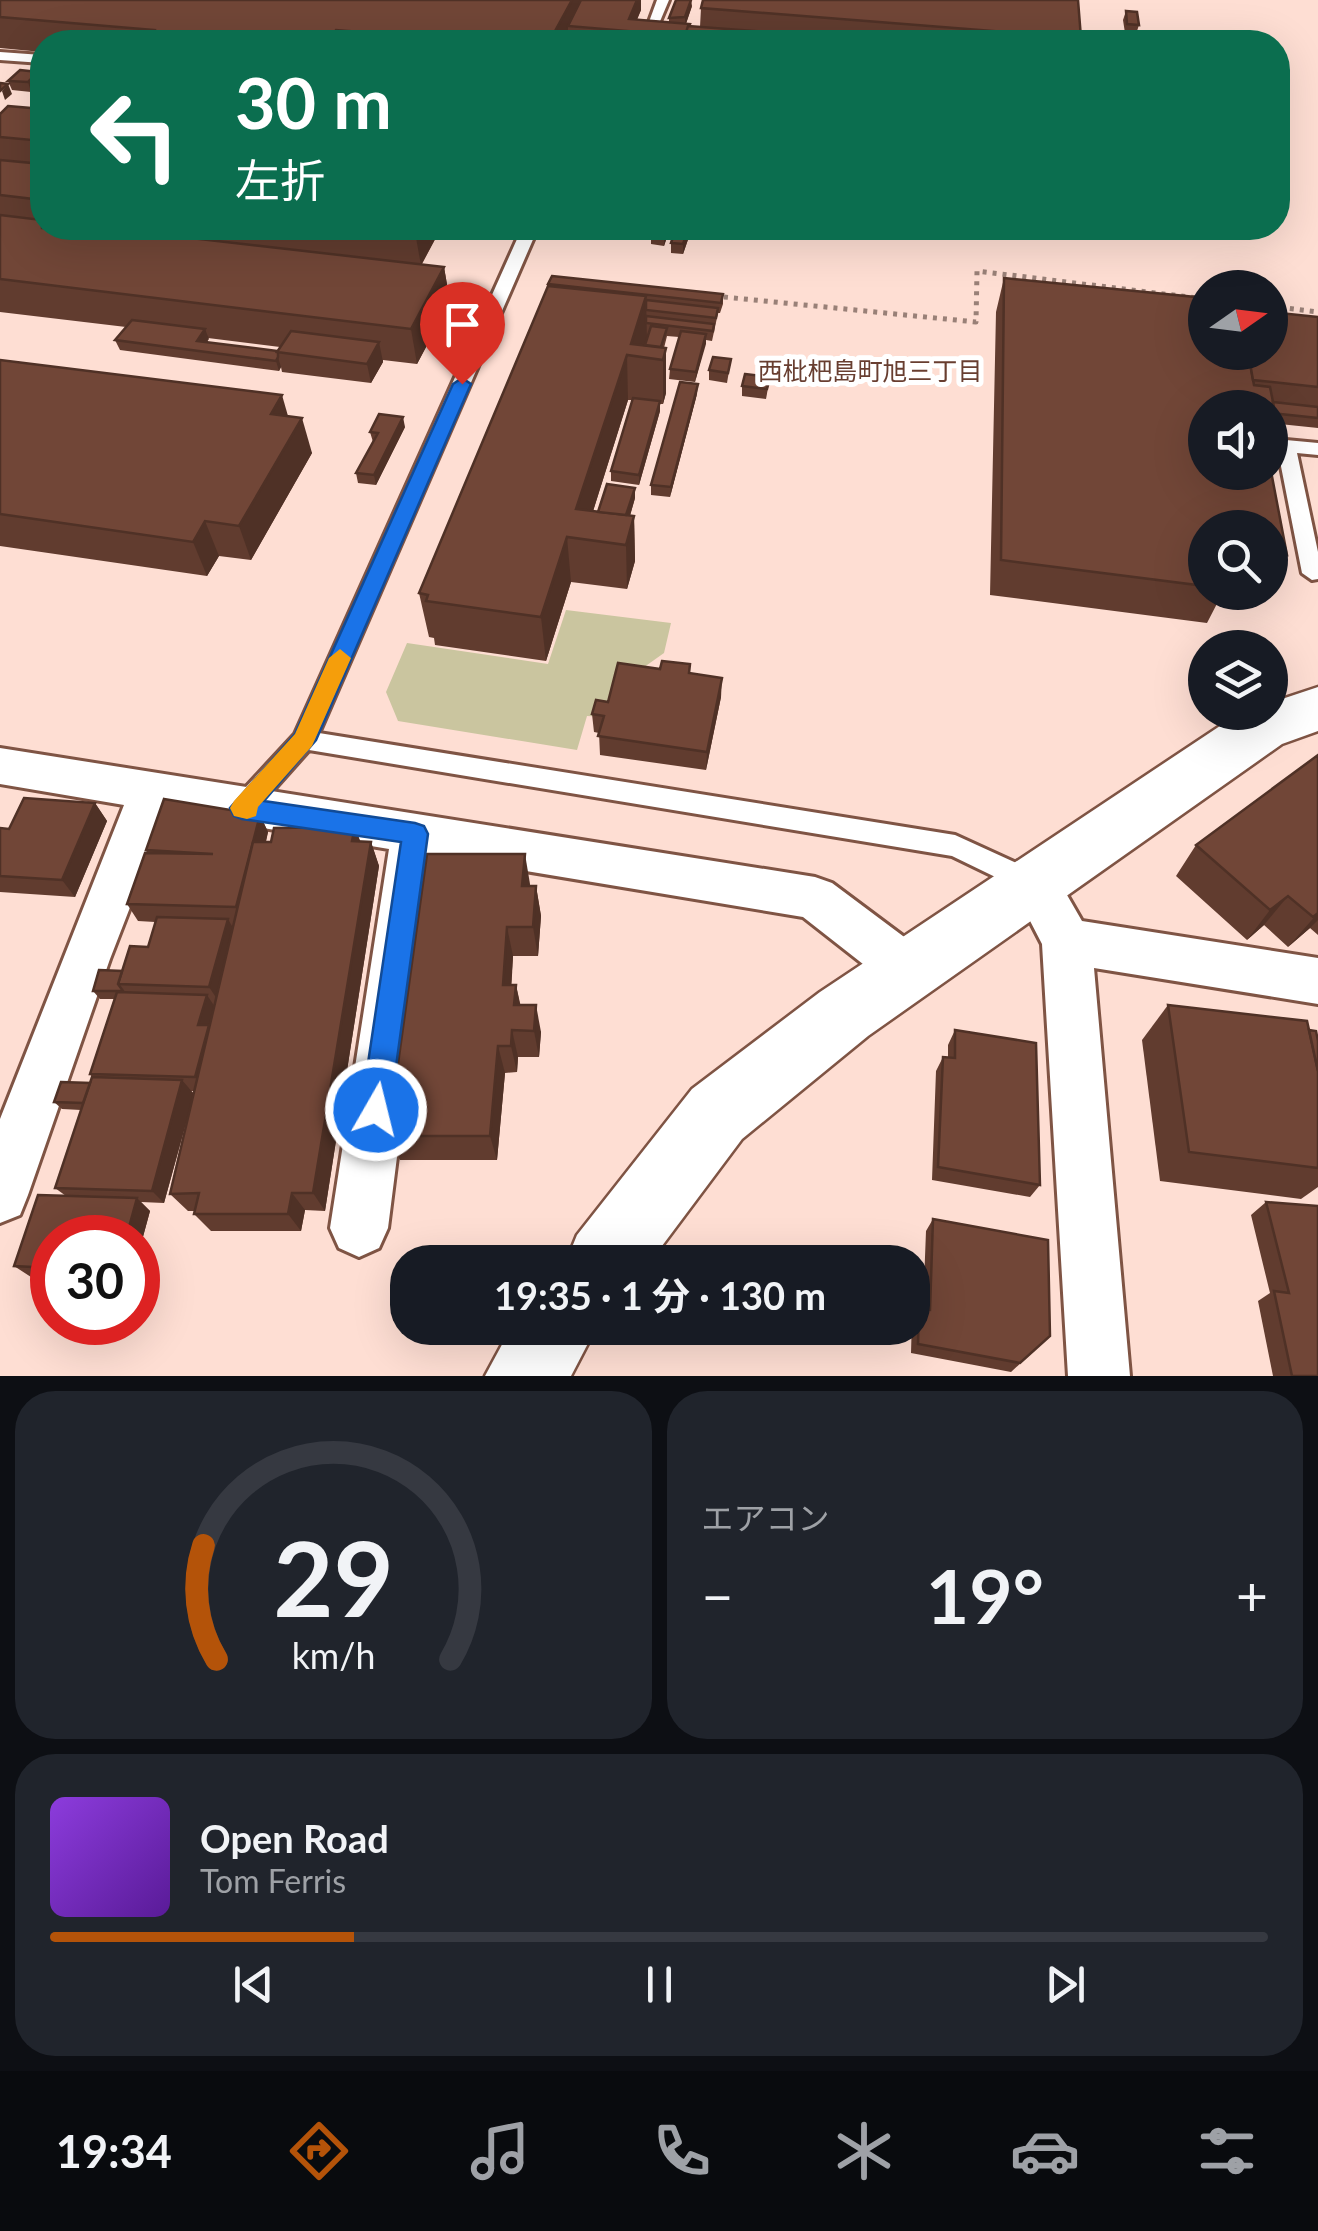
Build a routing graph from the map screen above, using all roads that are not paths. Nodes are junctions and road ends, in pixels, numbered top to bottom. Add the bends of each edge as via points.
1 (664, 0) edge
2 (651, 30) edge
3 (0, 56) edge
4 (30, 58) edge
5 (525, 240) edge
6 (1318, 449) edge
7 (1312, 573) dead end
8 (1318, 709) edge
9 (304, 740) junction
10 (0, 766) edge
11 (152, 792) junction
12 (242, 808) junction
13 (415, 834) junction
14 (1035, 884) junction
15 (1067, 941) junction
16 (910, 970) junction
17 (1318, 981) edge
18 (0, 1195) edge
19 (358, 1228) dead end
20 (617, 1245) edge
21 (546, 1345) edge
22 (525, 1376) edge
23 (1098, 1376) edge

1 - 2 lane
3 - 4 lane
5 - 9 lane
6 - 7 lane via 1286,446
8 - 14 street via 1262,728
9 - 12 lane
9 - 14 lane via 955,846
10 - 11 street
11 - 12 street
11 - 18 street
12 - 13 street
13 - 16 street via 815,898
13 - 19 street
14 - 15 street
14 - 16 street
15 - 17 street
15 - 23 street
16 - 20 street via 718,1114
21 - 22 street

